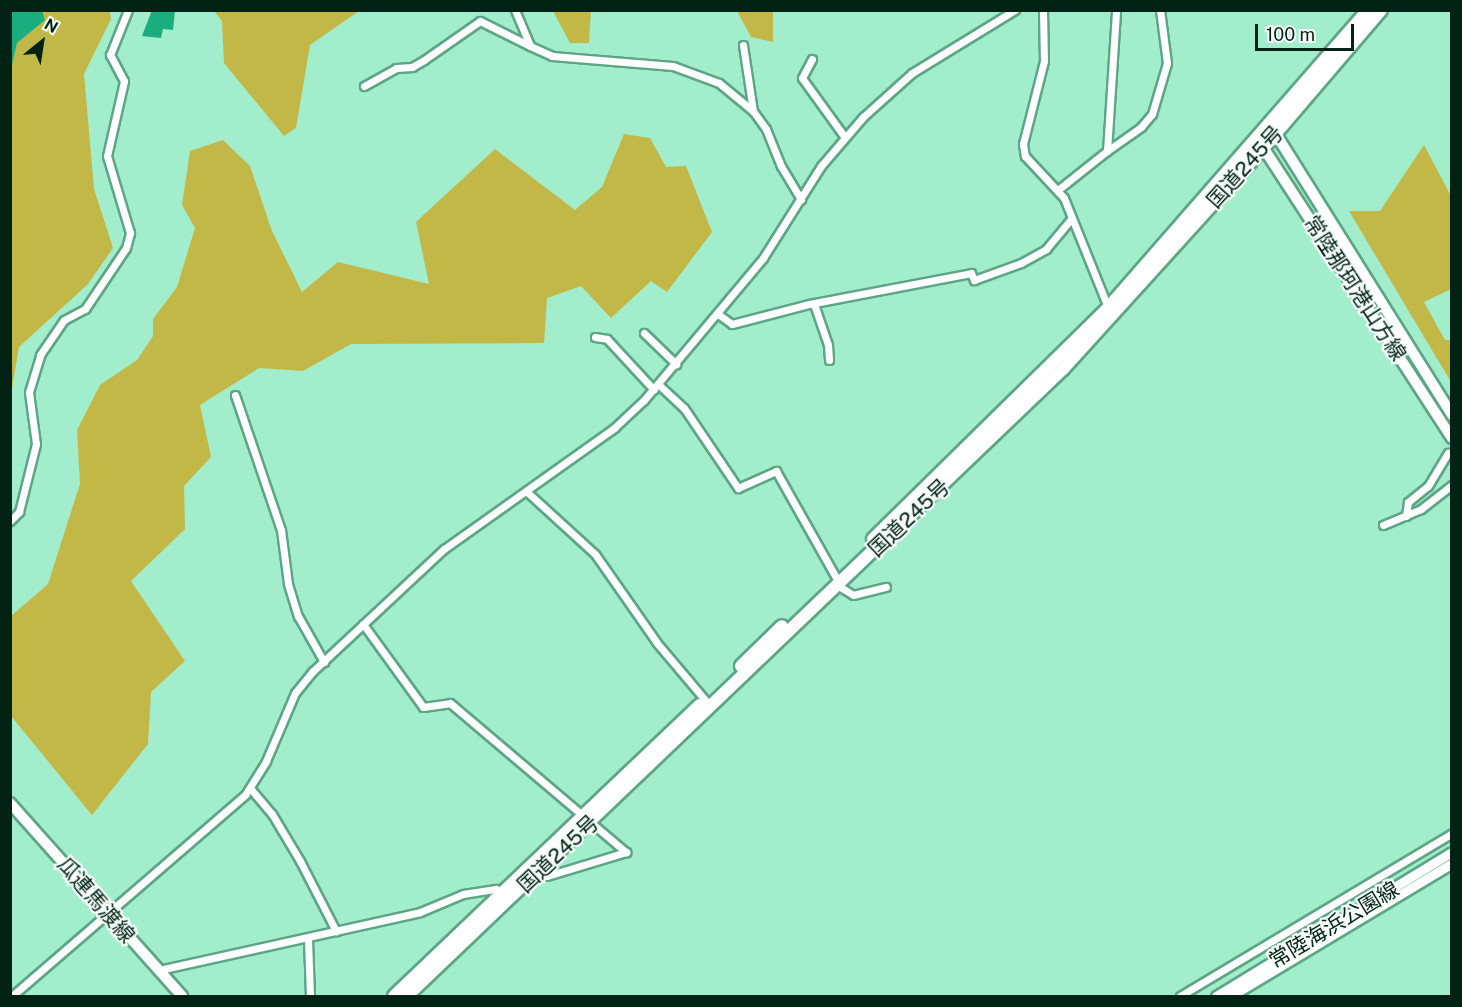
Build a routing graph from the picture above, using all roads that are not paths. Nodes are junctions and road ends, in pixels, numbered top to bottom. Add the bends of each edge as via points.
1 (128, 10) edge
2 (515, 10) edge
3 (1015, 10) edge
4 (1043, 10) edge
5 (1116, 10) edge
6 (1160, 10) edge
7 (1368, 10) edge
8 (1381, 10) edge
9 (743, 45) dead end
10 (530, 46) junction
11 (812, 59) dead end
12 (364, 86) dead end
13 (753, 111) junction
14 (1272, 129) junction
15 (844, 136) junction
16 (1261, 143) junction
17 (1107, 151) junction
18 (1059, 189) junction
19 (801, 199) junction
20 (1072, 218) junction
21 (814, 304) junction
22 (1111, 312) junction
23 (718, 315) junction
24 (644, 333) dead end
25 (595, 337) dead end
26 (829, 360) dead end
27 (676, 364) junction
28 (656, 387) junction
29 (235, 395) dead end
30 (1452, 415) edge
31 (1452, 438) edge
32 (1448, 453) dead end
33 (1452, 485) edge
34 (526, 491) junction
35 (1406, 516) junction
36 (10, 521) edge
37 (1383, 525) dead end
38 (838, 578) junction
39 (886, 587) dead end
40 (363, 624) junction
41 (324, 662) junction
42 (705, 700) junction
43 (250, 788) junction
44 (10, 803) edge
45 (586, 820) junction
46 (1452, 833) edge
47 (1452, 852) edge
48 (1452, 863) edge
49 (538, 873) junction
50 (501, 893) junction
51 (108, 913) junction
52 (336, 931) junction
53 (308, 939) junction
54 (159, 970) junction
55 (12, 996) edge
56 (182, 996) edge
57 (310, 996) edge
58 (394, 996) edge
59 (407, 996) edge
60 (1180, 996) edge
61 (1216, 996) edge
62 (1231, 996) edge

1 - 36 street via 110,55 124,81 108,156 130,233 126,248 85,309 64,320 40,355 29,392 36,444 19,512
2 - 10 street
3 - 15 street via 912,73
4 - 18 street via 1044,61 1023,144 1025,156
5 - 17 street
6 - 17 street via 1167,63 1152,114 1142,127
7 - 14 highway, 国道245号
8 - 14 highway, 国道245号
9 - 13 street
10 - 12 street via 480,21 412,67 396,68
10 - 13 street via 552,56 663,65 699,73 736,94
11 - 15 street via 802,78
13 - 19 street
14 - 16 highway, 国道245号
14 - 30 main road, 常陸那珂港山方線
15 - 19 street
16 - 22 highway, 国道245号
16 - 31 main road, 常陸那珂港山方線
17 - 18 street
18 - 20 street
19 - 23 street via 777,240
20 - 21 street via 1046,249 980,279 974,280 971,273
20 - 22 street
21 - 23 street via 732,324
21 - 26 street
22 - 38 highway, 国道245号
23 - 27 street
24 - 27 street
25 - 28 street via 608,339
27 - 28 street
28 - 34 street via 614,428
28 - 38 street via 684,408 738,488 776,471
29 - 41 street via 281,530 288,584 298,615
32 - 35 street via 1428,486 1408,502
33 - 35 street
34 - 40 street via 444,549
34 - 42 street via 595,554 657,643
35 - 37 street
38 - 39 street via 853,595
38 - 42 highway, 国道245号
38 - 45 highway, 国道245号
40 - 41 street
40 - 45 street via 423,707 450,703
41 - 43 street via 295,693
42 - 45 highway, 国道245号
43 - 51 street via 226,814
43 - 52 street via 272,814
44 - 51 main road, 瓜連馬渡線
45 - 49 highway, 国道245号
45 - 49 street via 626,852 547,876
45 - 50 highway, 国道245号
46 - 60 street
47 - 61 main road, 常陸海浜公園線
48 - 62 main road, 常陸海浜公園線
49 - 59 highway, 国道245号
50 - 52 street via 496,889 463,894 420,912
50 - 58 highway, 国道245号
51 - 54 main road, 瓜連馬渡線
51 - 55 street
52 - 53 street
53 - 54 street
53 - 57 street
54 - 56 main road, 瓜連馬渡線

